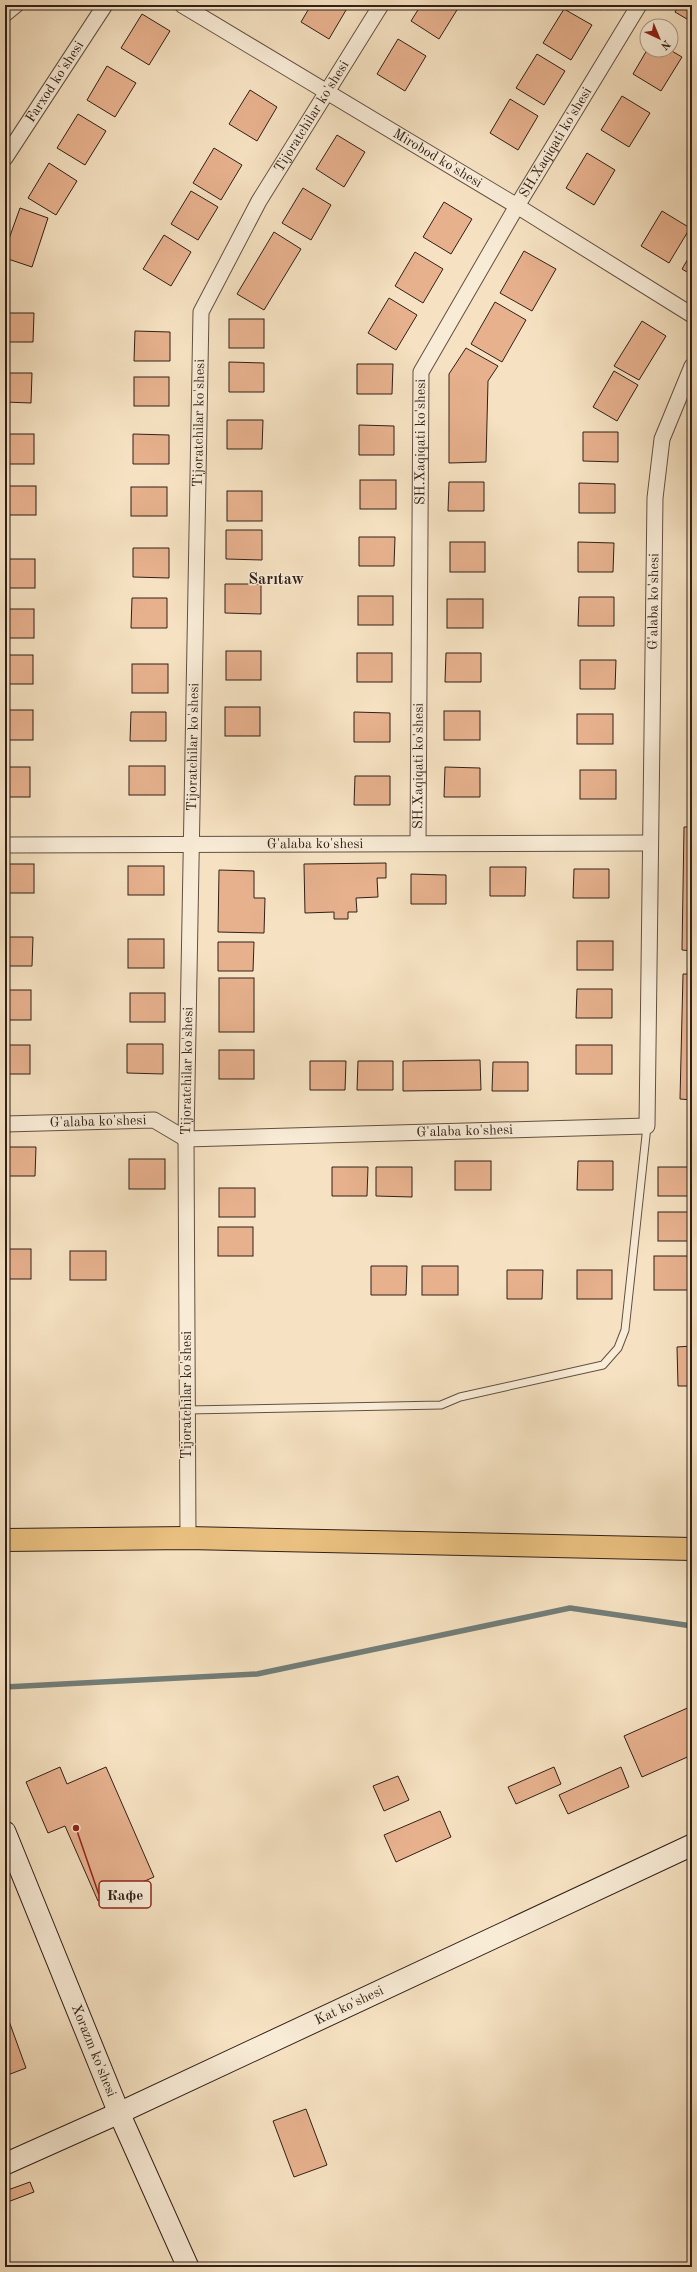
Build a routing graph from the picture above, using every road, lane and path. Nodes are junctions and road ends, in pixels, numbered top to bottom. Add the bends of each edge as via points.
1 (16, 5) edge
2 (105, 5) edge
3 (182, 5) edge
4 (381, 5) edge
5 (639, 5) edge
6 (5, 14) edge
7 (326, 91) junction
8 (5, 158) edge
9 (517, 206) junction
10 (692, 315) edge
11 (692, 366) edge
12 (418, 843) junction
13 (650, 843) junction
14 (5, 845) edge
15 (193, 846) junction
16 (5, 1124) edge
17 (647, 1126) junction
18 (186, 1139) junction
19 (188, 1410) junction
20 (188, 1538) junction
21 (5, 1540) edge
22 (692, 1549) edge
23 (5, 1832) edge
24 (692, 1845) edge
25 (120, 2113) junction
26 (5, 2164) edge
27 (188, 2267) edge

1 - 6 street
2 - 8 street, Farxod ko'shesi
3 - 7 street, Mirobod ko'shesi
4 - 7 street, Tijoratchilar ko'shesi
5 - 9 street, SH.Xaqiqati ko'shesi
7 - 9 street, Mirobod ko'shesi
7 - 15 street, Tijoratchilar ko'shesi via 259,201 201,312
9 - 10 street, Mirobod ko'shesi
9 - 12 street, SH.Xaqiqati ko'shesi via 421,372
11 - 13 street, G'alaba ko'shesi via 662,439 655,498
12 - 13 street, G'alaba ko'shesi
12 - 15 street, G'alaba ko'shesi
13 - 17 street, G'alaba ko'shesi
14 - 15 street, G'alaba ko'shesi
15 - 18 street, Tijoratchilar ko'shesi
16 - 18 street, G'alaba ko'shesi via 154,1120
17 - 18 street, G'alaba ko'shesi
17 - 19 lane via 625,1330 618,1348 603,1364 460,1397 441,1405
18 - 19 street, Tijoratchilar ko'shesi
19 - 20 street, Tijoratchilar ko'shesi
20 - 21 highway
20 - 22 highway
23 - 25 street, Xorazm ko'shesi
24 - 25 street, Kat ko'shesi
25 - 26 street, Kat ko'shesi
25 - 27 street, Xorazm ko'shesi

